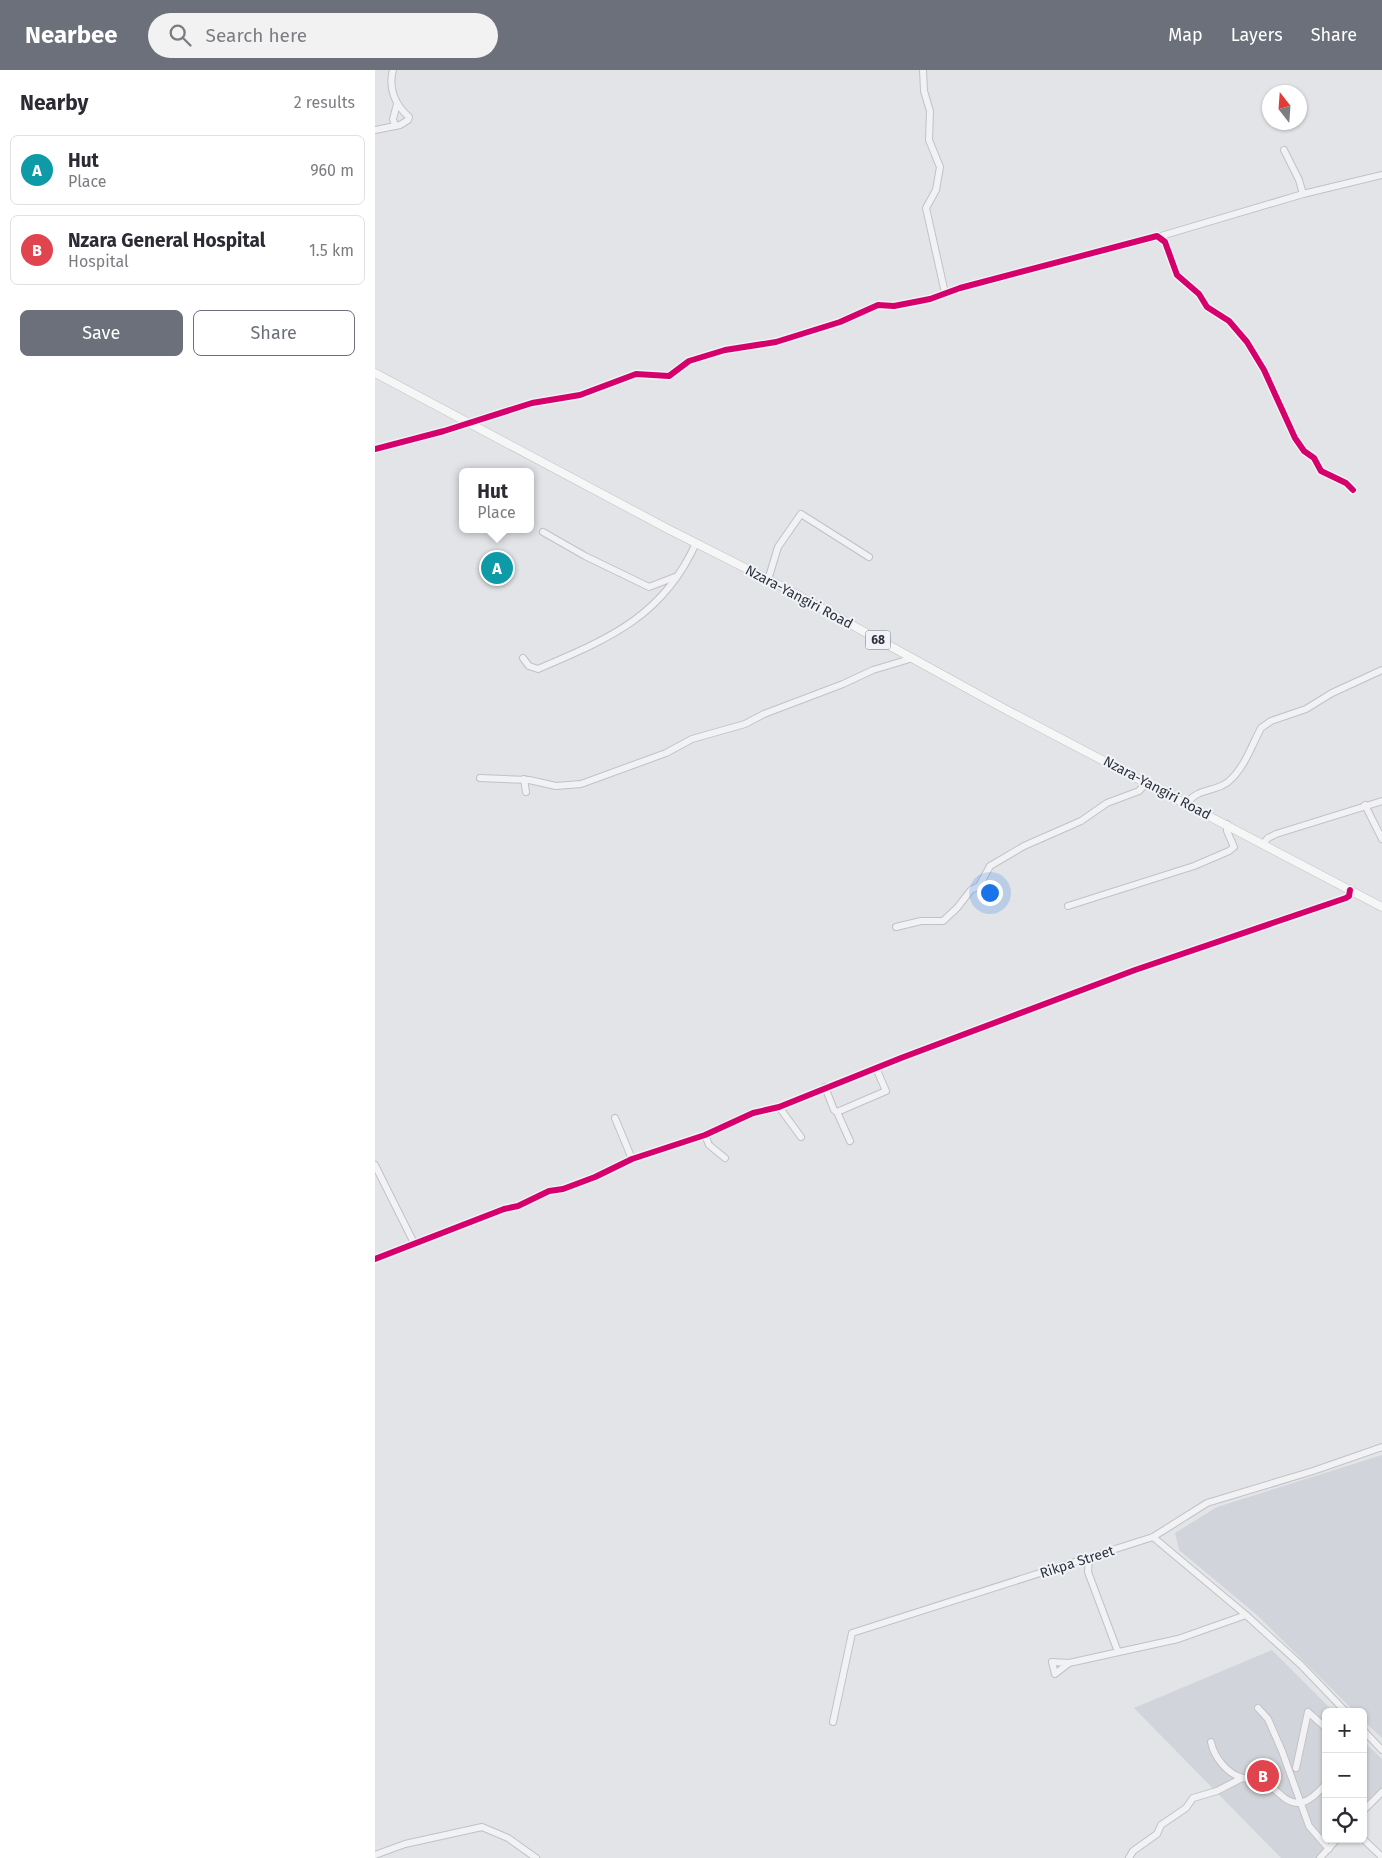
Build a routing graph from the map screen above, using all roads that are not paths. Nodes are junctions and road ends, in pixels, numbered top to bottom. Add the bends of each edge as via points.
1 (393, 70) edge
2 (923, 70) edge
3 (397, 104) junction
4 (395, 126) junction
5 (375, 130) edge
6 (1283, 150) dead end
7 (1382, 175) edge
8 (1303, 194) junction
9 (1161, 236) junction
10 (945, 293) junction
11 (375, 373) edge
12 (468, 422) junction
13 (375, 449) edge
14 (1353, 490) dead end
15 (543, 532) dead end
16 (696, 543) junction
17 (869, 557) dead end
18 (675, 577) junction
19 (768, 580) junction
20 (523, 658) dead end
21 (913, 658) junction
22 (1382, 670) edge
23 (481, 778) dead end
24 (524, 779) junction
25 (1147, 782) junction
26 (526, 792) dead end
27 (1382, 801) edge
28 (1187, 804) junction
29 (1365, 805) junction
30 (1227, 824) junction
31 (1382, 839) edge
32 (1263, 844) junction
33 (1350, 890) junction
34 (1069, 906) dead end
35 (1382, 907) edge
36 (896, 927) dead end
37 (876, 1068) junction
38 (825, 1087) junction
39 (779, 1107) junction
40 (837, 1112) junction
41 (615, 1118) dead end
42 (705, 1135) junction
43 (801, 1137) dead end
44 (850, 1141) dead end
45 (725, 1158) dead end
46 (632, 1159) junction
47 (375, 1165) edge
48 (414, 1243) junction
49 (375, 1259) edge
50 (1382, 1447) edge
51 (1153, 1537) junction
52 (1089, 1558) junction
53 (1246, 1615) junction
54 (1118, 1652) junction
55 (1069, 1663) dead end
56 (1258, 1708) dead end
57 (1342, 1708) edge
58 (833, 1722) dead end
59 (1322, 1724) edge
60 (1367, 1734) edge
61 (1211, 1742) dead end
62 (1382, 1750) edge
63 (1296, 1768) dead end
64 (1243, 1778) junction
65 (1322, 1788) edge
66 (1382, 1792) edge
67 (1300, 1803) junction
68 (1367, 1807) edge
69 (1333, 1843) edge
70 (1367, 1843) edge
71 (1329, 1848) junction
72 (375, 1855) edge
73 (1381, 1855) edge
74 (1323, 1857) edge
75 (536, 1858) edge
76 (1129, 1858) edge

1 - 3 street via 390,81
2 - 10 street via 924,91 930,111 929,140 939,166 935,190 926,208
3 - 4 street via 393,119
3 - 4 street via 409,117
4 - 5 street
6 - 8 street
7 - 8 street
8 - 9 street
9 - 10 street
9 - 14 street via 1184,284 1199,294 1207,307 1229,321 1247,342 1304,451 1314,458 1321,471
10 - 12 street via 894,306 878,305 840,322 776,342 689,361 669,376 636,374 580,395 532,403
11 - 12 main road, Nzara-Yangiri Road / 68
12 - 13 street
12 - 16 main road, Nzara-Yangiri Road / 68
15 - 18 street via 649,587
16 - 18 street
16 - 19 main road, Nzara-Yangiri Road / 68
17 - 19 street via 801,514 778,547
18 - 20 street via 666,592 643,615 601,641 538,669 529,666
19 - 21 main road, Nzara-Yangiri Road / 68
21 - 24 street via 873,670 745,724 692,739 666,753 581,784 556,786
21 - 25 main road, Nzara-Yangiri Road / 68
22 - 28 street via 1332,692 1306,709 1267,723 1261,728 1234,777 1225,784 1195,795
23 - 24 street
24 - 26 street
25 - 28 main road, Nzara-Yangiri Road / 68
25 - 36 street via 1139,791 1107,803 1081,821 1024,846 990,866 979,886 971,890 943,921 921,921
27 - 29 street
28 - 30 main road, Nzara-Yangiri Road / 68
29 - 31 street
29 - 32 street via 1276,834
30 - 32 main road, Nzara-Yangiri Road / 68
30 - 34 street via 1233,847 1229,851 1194,866
32 - 33 main road, Nzara-Yangiri Road / 68
33 - 35 main road, Nzara-Yangiri Road / 68
33 - 37 street via 1349,896 1335,902 1135,970
37 - 38 street
37 - 40 street via 886,1091
38 - 39 street
38 - 40 street
39 - 42 street via 753,1113
39 - 43 street
40 - 44 street
41 - 46 street
42 - 45 street via 709,1145
42 - 46 street
46 - 48 street via 595,1178 549,1191 518,1206
47 - 48 street
48 - 49 street
50 - 51 street, Rikpa Street via 1207,1503
51 - 52 street, Rikpa Street
51 - 53 street
52 - 54 street via 1087,1572
52 - 58 street, Rikpa Street via 852,1633
53 - 54 street via 1178,1639
53 - 57 street
54 - 55 street
56 - 67 street via 1268,1719
59 - 63 street via 1308,1712
60 - 62 street
61 - 64 street via 1213,1752 1225,1767
64 - 67 street via 1269,1785 1292,1802
64 - 76 street via 1193,1798 1186,1808 1161,1825 1157,1834
65 - 67 street via 1313,1798
66 - 68 street
67 - 71 street via 1309,1826
69 - 71 street
70 - 73 street
71 - 74 street
72 - 75 street via 405,1844 482,1827 508,1838

